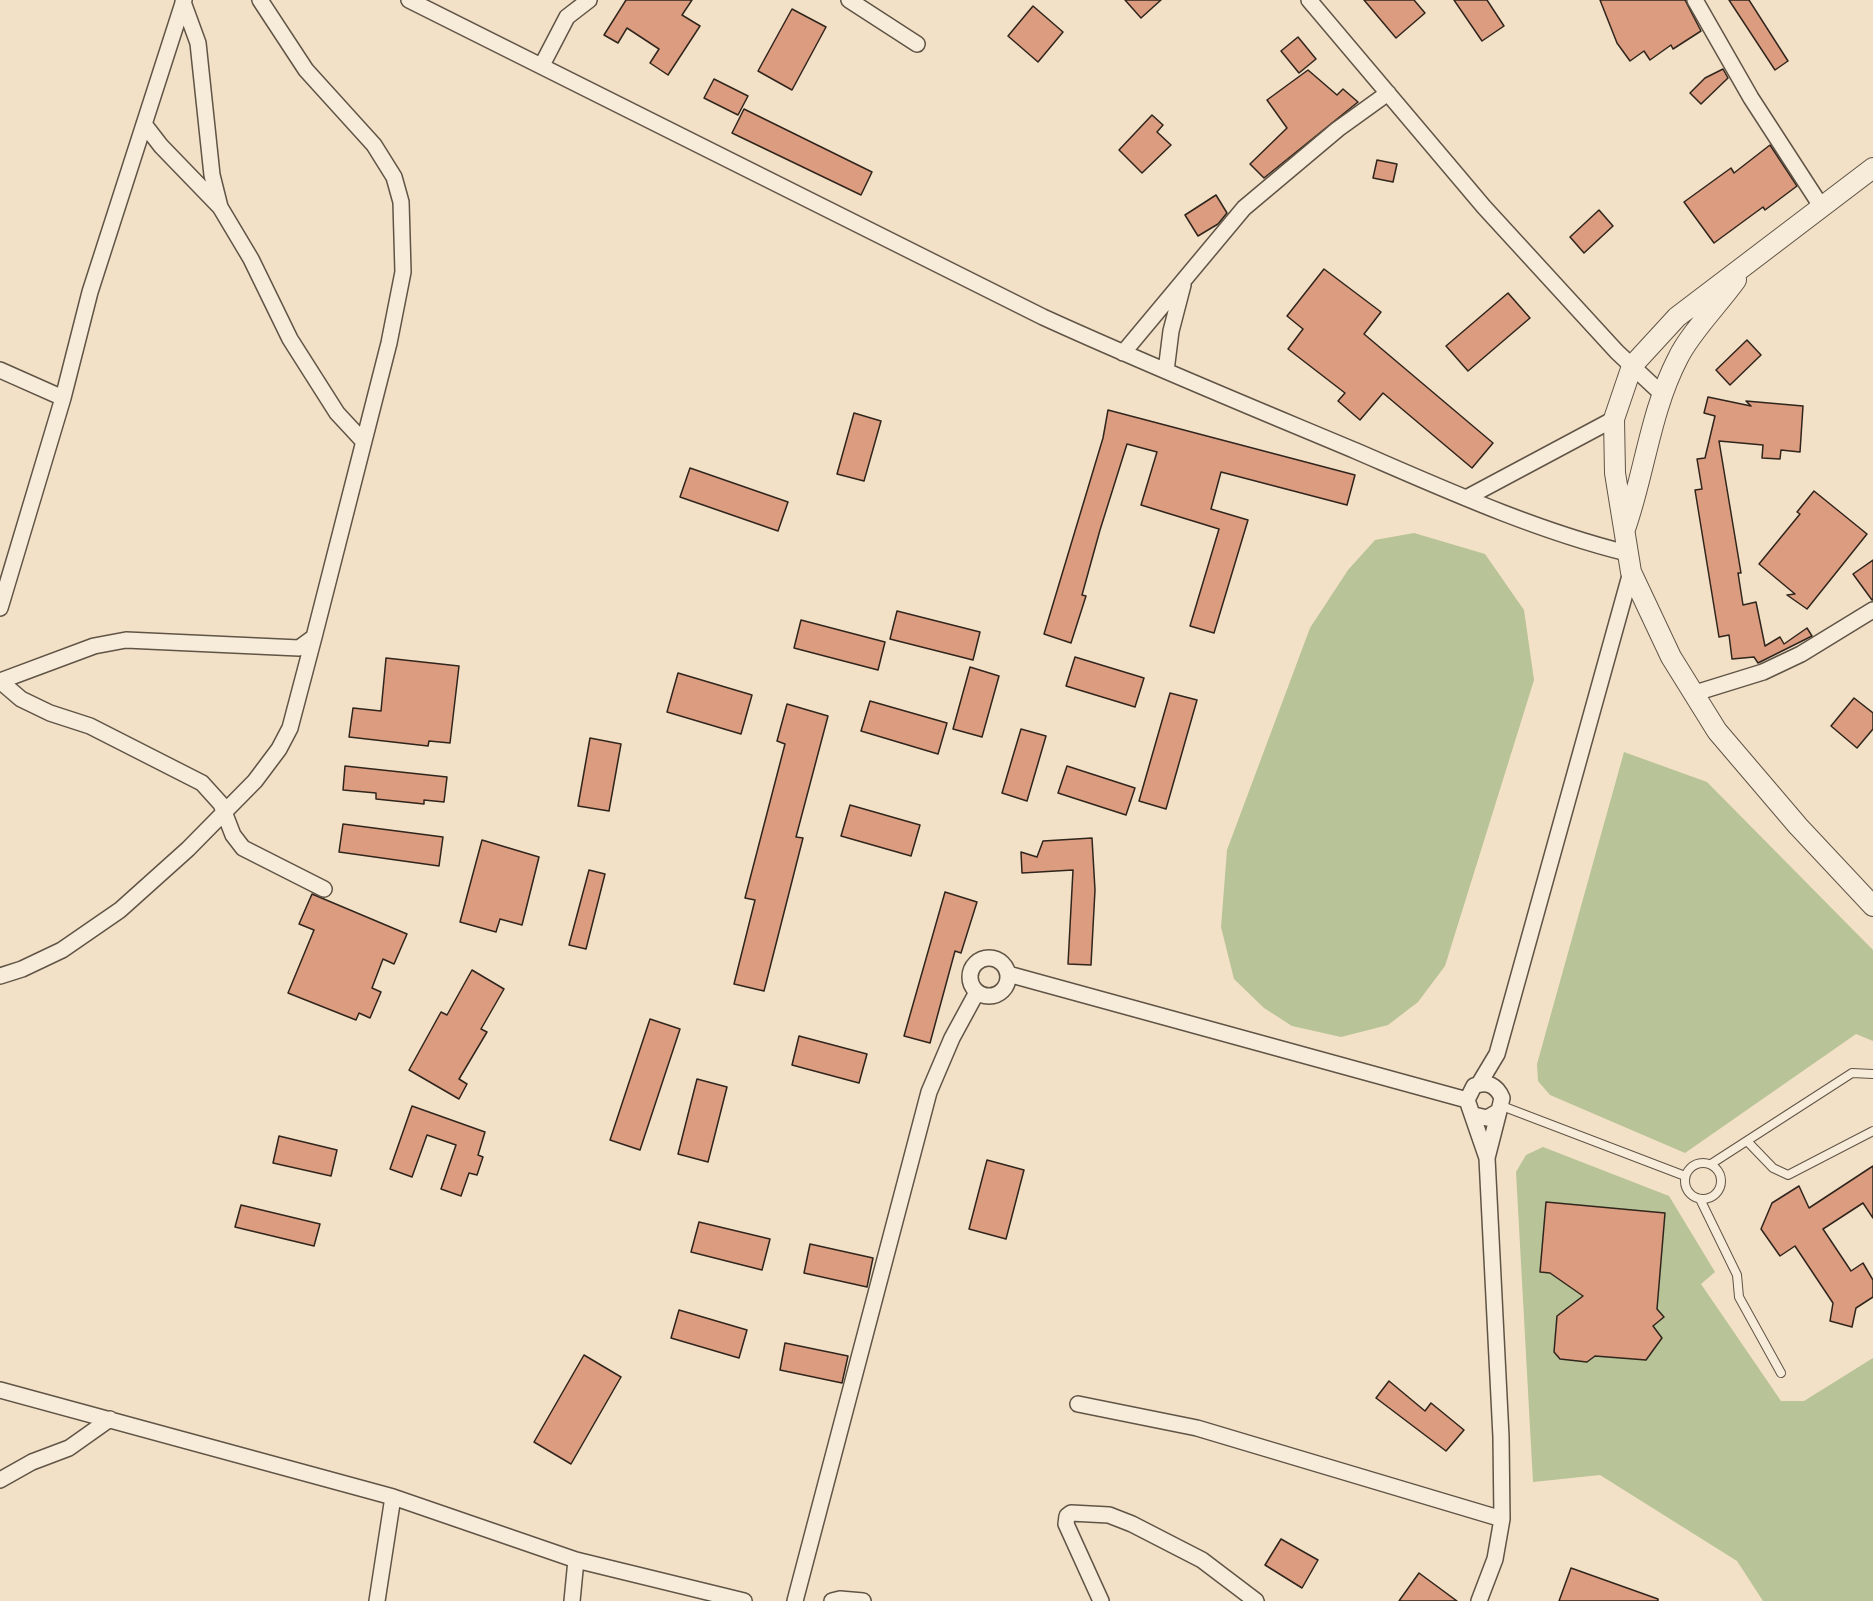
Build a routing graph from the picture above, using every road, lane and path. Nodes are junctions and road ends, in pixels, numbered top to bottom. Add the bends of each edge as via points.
1 (260, 0) edge
2 (409, 0) edge
3 (589, 0) edge
4 (849, 0) edge
5 (1309, 0) edge
6 (1695, 0) edge
7 (184, 1) edge
8 (917, 44) dead end
9 (542, 65) junction
10 (1388, 93) junction
11 (144, 124) junction
12 (1873, 168) edge
13 (220, 207) junction
14 (1821, 207) junction
15 (1747, 266) junction
16 (1184, 279) junction
17 (1123, 353) junction
18 (1632, 366) junction
19 (0, 370) edge
20 (1166, 371) junction
21 (1662, 394) junction
22 (63, 398) junction
23 (1614, 419) junction
24 (363, 441) junction
25 (1466, 498) junction
26 (1626, 544) junction
27 (1631, 572) junction
28 (0, 608) edge
29 (1873, 610) edge
30 (314, 637) junction
31 (0, 681) edge
32 (1692, 694) junction
33 (224, 813) junction
34 (324, 889) dead end
35 (1873, 906) edge
36 (1008, 974) junction
37 (0, 976) edge
38 (977, 992) junction
39 (1497, 1054) junction
40 (1873, 1074) edge
41 (1479, 1084) junction
42 (1467, 1100) junction
43 (1500, 1103) junction
44 (1474, 1115) junction
45 (1873, 1131) edge
46 (1747, 1141) junction
47 (1487, 1158) junction
48 (1712, 1164) junction
49 (1685, 1176) junction
50 (1700, 1199) junction
51 (1781, 1373) dead end
52 (0, 1390) edge
53 (1078, 1404) dead end
54 (110, 1419) junction
55 (0, 1480) edge
56 (393, 1497) junction
57 (1502, 1518) junction
58 (576, 1560) junction
59 (1240, 1595) edge
60 (377, 1601) edge
61 (572, 1601) edge
62 (744, 1601) edge
63 (795, 1601) edge
64 (832, 1601) edge
65 (863, 1601) edge
66 (1101, 1601) edge
67 (1256, 1601) edge
68 (1479, 1601) edge

1 - 24 street via 306,70 374,145 394,177 401,201 403,272
2 - 9 street
3 - 9 street via 567,17
4 - 8 street
5 - 10 street
6 - 14 street via 1751,98
7 - 11 street
7 - 13 street via 198,43
9 - 17 street
10 - 16 street via 1338,129 1244,208
10 - 18 street via 1484,207
11 - 13 street via 160,146
11 - 22 street via 90,292
12 - 14 street
13 - 24 street via 251,259 290,339 337,413
14 - 15 street
15 - 18 street via 1677,316
15 - 21 street via 1679,356
16 - 17 street
16 - 20 street
17 - 20 street
18 - 21 street
18 - 23 street
19 - 22 street
20 - 25 street
21 - 26 street via 1644,455
22 - 28 street
23 - 25 street
23 - 26 street via 1616,473
24 - 30 street
25 - 26 street via 1592,544
26 - 27 street
27 - 32 street
27 - 39 street
29 - 32 street via 1763,672
30 - 31 street via 299,648 126,640 94,646
30 - 33 street via 290,728 255,781
31 - 33 street via 21,699 90,726 202,783
32 - 35 street via 1764,787
33 - 34 street via 243,848
33 - 37 street via 120,910 62,950
36 - 38 street via 1003,991 994,996
36 - 38 street via 1000,961 992,958 976,963 970,977
36 - 42 street
38 - 63 street via 929,1092
39 - 41 street
39 - 43 street
40 - 46 lane via 1852,1073
41 - 42 street
41 - 43 street via 1494,1086
42 - 44 street
43 - 44 street via 1487,1118
43 - 47 street
43 - 49 lane
44 - 47 street
45 - 46 lane via 1788,1175 1773,1167
46 - 48 lane
47 - 57 street
48 - 49 lane via 1696,1164
48 - 50 lane via 1722,1178 1721,1187 1709,1199
49 - 50 lane via 1687,1190
50 - 51 lane via 1737,1275 1738,1297
52 - 54 street
53 - 57 street via 1197,1428
54 - 55 street via 69,1448
54 - 56 street
56 - 58 street
56 - 60 street
57 - 68 street via 1495,1559
58 - 61 street
58 - 62 street
59 - 66 street via 1202,1560 1131,1524 1108,1515 1071,1513 1066,1524
59 - 67 street
64 - 65 street

